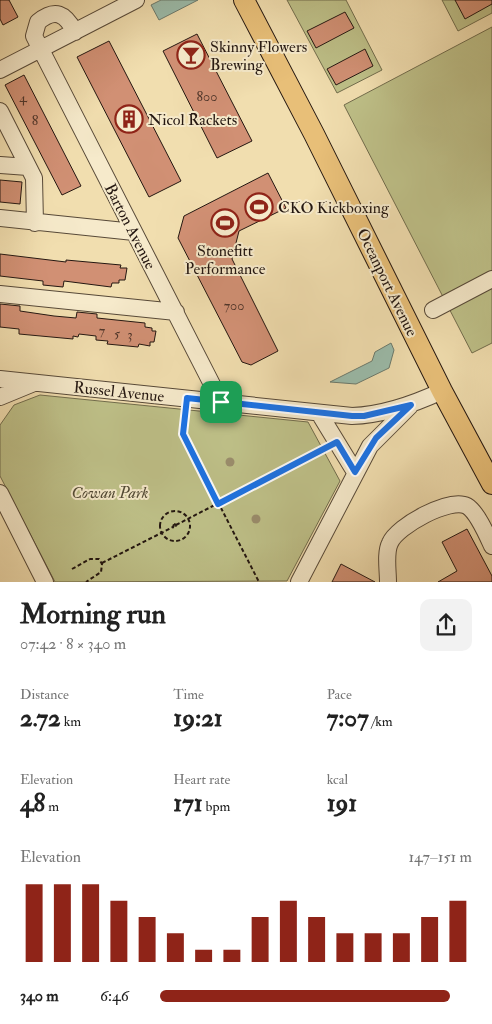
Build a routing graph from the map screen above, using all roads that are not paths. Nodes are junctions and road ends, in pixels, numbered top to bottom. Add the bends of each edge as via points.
1 (136, 0) edge
2 (244, 0) edge
3 (75, 32) junction
4 (40, 50) junction
5 (0, 70) edge
6 (0, 112) edge
7 (4, 129) edge
8 (0, 165) edge
9 (28, 167) junction
10 (0, 218) edge
11 (35, 222) junction
12 (134, 232) junction
13 (492, 279) edge
14 (0, 294) edge
15 (433, 310) dead end
16 (176, 312) junction
17 (0, 379) edge
18 (36, 382) junction
19 (442, 391) junction
20 (1, 399) edge
21 (221, 402) junction
22 (411, 405) junction
23 (319, 413) junction
24 (355, 472) junction
25 (492, 484) edge
26 (0, 493) edge
27 (492, 546) edge
28 (45, 582) edge
29 (299, 582) edge
30 (388, 582) edge

1 - 3 street
2 - 19 main road, Oceanport Avenue
3 - 4 street
3 - 4 street, Barton Avenue via 69,20 61,15 49,15 35,28 34,36
4 - 5 street
4 - 12 street, Barton Avenue
6 - 7 street
7 - 9 street
8 - 9 street
9 - 11 street via 34,178
10 - 11 street
11 - 12 street
12 - 16 street, Barton Avenue
13 - 15 street
14 - 16 street
16 - 21 street, Barton Avenue
17 - 18 street, Russel Avenue
18 - 20 street
18 - 21 street, Russel Avenue
19 - 22 street, Russel Avenue
19 - 25 main road, Oceanport Avenue
21 - 23 street, Russel Avenue
22 - 23 street, Russel Avenue via 364,416
22 - 24 street via 376,438
23 - 24 street
24 - 29 street
26 - 28 street
27 - 30 street via 468,507 456,504 442,508 394,536 388,550

